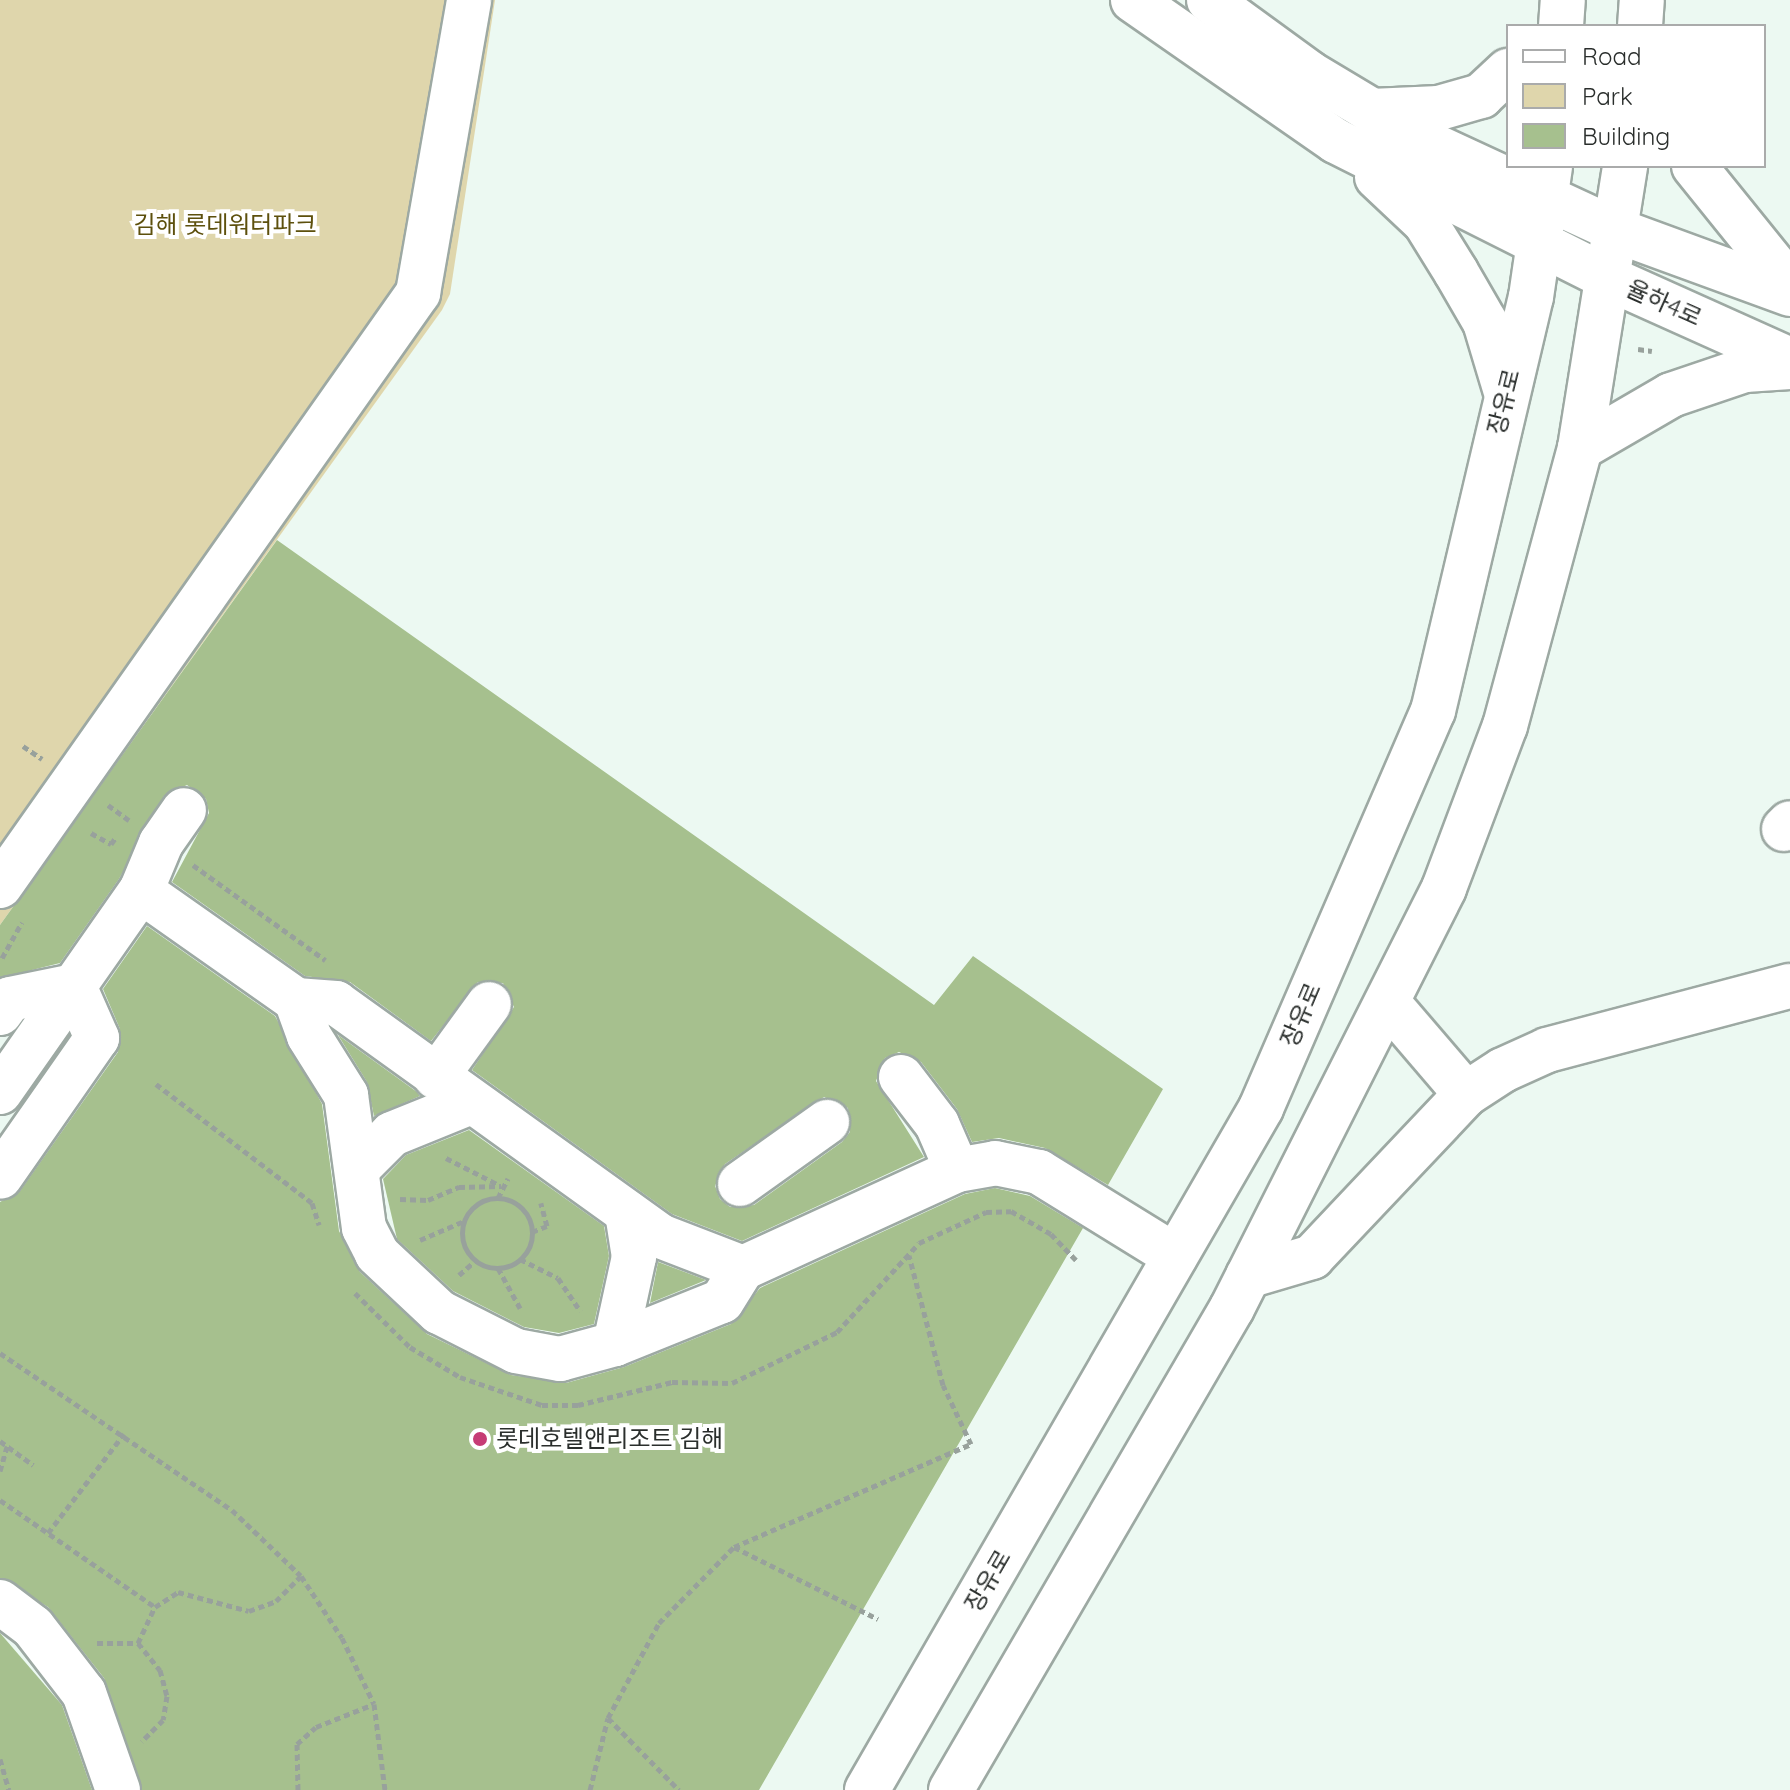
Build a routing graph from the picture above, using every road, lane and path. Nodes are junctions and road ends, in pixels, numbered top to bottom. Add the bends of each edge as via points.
1 (469, 0) edge
2 (1133, 0) edge
3 (1209, 0) edge
4 (1642, 0) edge
5 (1640, 24) edge
6 (1506, 73) edge
7 (1371, 111) junction
8 (1336, 141) junction
9 (1506, 165) edge
10 (1513, 168) edge
11 (1625, 168) edge
12 (1696, 168) edge
13 (1548, 182) edge
14 (1618, 231) junction
15 (1540, 245) junction
16 (1610, 279) junction
17 (1790, 285) edge
18 (1790, 294) edge
19 (1635, 349) dead end
20 (1652, 351) dead end
21 (1790, 360) edge
22 (1790, 367) edge
23 (1506, 393) junction
24 (1580, 448) junction
25 (100, 799) dead end
26 (184, 810) dead end
27 (128, 820) junction
28 (137, 826) dead end
29 (85, 841) dead end
30 (179, 856) dead end
31 (141, 891) junction
32 (15, 900) edge
33 (0, 959) edge
34 (328, 962) dead end
35 (74, 986) junction
36 (1790, 986) edge
37 (296, 1000) junction
38 (1388, 1003) junction
39 (489, 1004) dead end
40 (0, 1013) edge
41 (436, 1077) junction
42 (901, 1077) dead end
43 (0, 1092) edge
44 (1466, 1094) junction
45 (471, 1102) junction
46 (827, 1122) dead end
47 (437, 1156) dead end
48 (358, 1168) junction
49 (517, 1168) dead end
50 (957, 1170) junction
51 (0, 1177) edge
52 (740, 1184) dead end
53 (501, 1186) junction
54 (541, 1197) dead end
55 (498, 1198) junction
56 (391, 1206) dead end
57 (627, 1213) junction
58 (464, 1221) junction
59 (409, 1232) dead end
60 (532, 1232) junction
61 (415, 1241) junction
62 (424, 1251) dead end
63 (908, 1254) dead end
64 (1175, 1256) junction
65 (520, 1259) junction
66 (475, 1261) junction
67 (498, 1268) junction
68 (743, 1268) junction
69 (445, 1269) dead end
70 (1248, 1276) junction
71 (455, 1278) junction
72 (462, 1284) dead end
73 (509, 1310) dead end
74 (518, 1315) junction
75 (532, 1320) dead end
76 (602, 1329) junction
77 (0, 1353) edge
78 (124, 1434) junction
79 (0, 1441) edge
80 (7, 1446) junction
81 (33, 1465) dead end
82 (0, 1471) edge
83 (0, 1500) edge
84 (48, 1533) junction
85 (734, 1547) junction
86 (301, 1576) junction
87 (0, 1602) edge
88 (155, 1607) junction
89 (878, 1619) dead end
90 (138, 1643) junction
91 (53, 1654) junction
92 (374, 1704) junction
93 (608, 1718) junction
94 (0, 1759) edge
95 (114, 1772) edge
96 (9, 1790) edge
97 (298, 1790) edge
98 (385, 1790) edge
99 (590, 1790) edge
100 (679, 1790) edge
101 (867, 1790) edge
102 (951, 1790) edge

1 - 32 main road via 418,293
2 - 8 main road
3 - 7 main road, 율하4로
4 - 5 main road
6 - 7 main road via 1481,96 1439,108
7 - 9 main road, 율하4로
8 - 15 main road, 율하4로
8 - 23 main road via 1425,222 1485,322
10 - 13 main road, 율하4로
11 - 14 main road
12 - 17 main road
13 - 14 main road, 율하4로
13 - 15 main road, 장유로
14 - 16 main road
14 - 18 main road, 율하4로
15 - 16 main road, 율하4로
15 - 23 main road, 장유로
16 - 21 main road, 율하4로
16 - 24 main road
19 - 20 path
22 - 24 main road via 1745,370 1671,395
23 - 64 main road, 장유로 via 1433,711 1261,1108
24 - 38 main road via 1505,726 1444,888
25 - 27 path
26 - 31 main road via 161,843
27 - 28 path
27 - 29 path via 111,844 93,830
30 - 34 path
31 - 35 main road
31 - 37 main road
32 - 33 path
35 - 40 main road via 10,999
35 - 43 main road
35 - 51 main road via 97,1038
36 - 44 main road via 1547,1050
37 - 41 main road via 336,1003
37 - 48 main road via 309,1036 346,1095
38 - 44 main road
38 - 70 main road
39 - 41 main road
41 - 45 main road
42 - 50 main road via 937,1124
44 - 70 main road via 1312,1257
45 - 48 main road via 392,1134
45 - 57 main road
46 - 52 main road
47 - 53 path via 459,1160
48 - 76 main road via 364,1228 377,1254 439,1312 516,1351 560,1359
49 - 53 path
50 - 64 main road via 995,1163 1039,1172
50 - 68 main road
53 - 55 path
53 - 56 path via 459,1187 428,1200 388,1197
54 - 60 path via 547,1226
55 - 58 path via 478,1204
55 - 60 path via 519,1206
57 - 68 main road via 660,1236
57 - 76 main road via 634,1257
58 - 61 path
58 - 66 path via 463,1243
59 - 61 path
60 - 65 path
61 - 62 path
63 - 85 path via 943,1385 971,1444
64 - 101 main road, 장유로
65 - 67 path
65 - 76 path via 558,1278 580,1308 581,1320
66 - 67 path
66 - 71 path
67 - 74 path via 521,1303
68 - 76 main road via 722,1301
69 - 71 path
70 - 102 main road
71 - 72 path
73 - 74 path
74 - 75 path
77 - 78 path
78 - 84 path
78 - 86 path via 232,1510
79 - 80 path
80 - 81 path
80 - 82 path
83 - 84 path
84 - 88 path
85 - 89 path
85 - 93 path via 659,1623
86 - 88 path via 276,1601 249,1611 178,1592
86 - 92 path via 342,1638
87 - 91 main road
88 - 90 path
90 - 91 path via 89,1643
90 - 95 path via 160,1670 167,1696 163,1720
91 - 95 main road via 84,1693
92 - 97 path via 316,1727 297,1744
92 - 98 path
93 - 99 path
93 - 100 path
94 - 96 path

